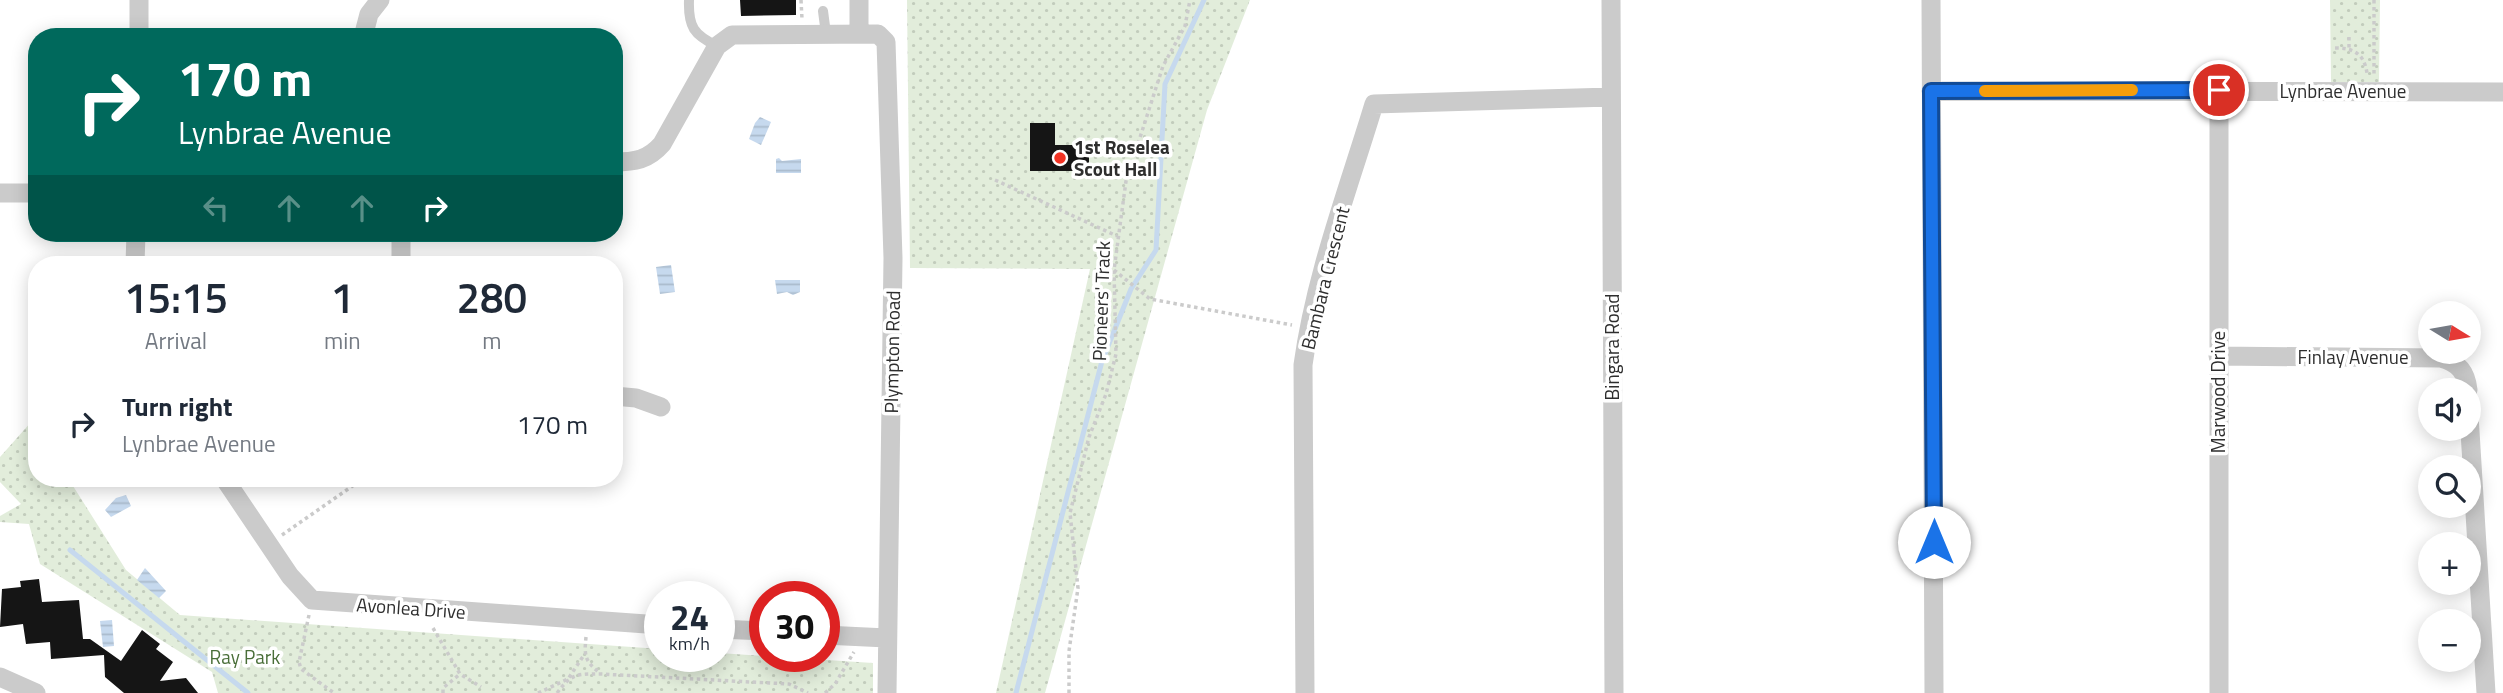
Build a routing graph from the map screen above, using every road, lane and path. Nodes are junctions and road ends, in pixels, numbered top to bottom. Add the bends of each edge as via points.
1 (139, 0) edge
2 (380, 0) edge
3 (689, 0) edge
4 (859, 0) edge
5 (1190, 0) edge
6 (1611, 0) edge
7 (1931, 0) edge
8 (2374, 0) edge
9 (823, 11) dead end
10 (139, 28) edge
11 (365, 28) edge
12 (826, 34) junction
13 (859, 34) junction
14 (2349, 37) dead end
15 (717, 47) junction
16 (2335, 48) dead end
17 (2349, 48) junction
18 (2371, 87) junction
19 (2219, 90) junction
20 (1931, 91) junction
21 (2503, 92) edge
22 (1611, 97) junction
23 (623, 161) edge
24 (995, 180) dead end
25 (0, 193) edge
26 (28, 193) edge
27 (1117, 236) junction
28 (1114, 270) junction
29 (1308, 328) junction
30 (2218, 356) junction
31 (2467, 378) edge
32 (623, 397) edge
33 (661, 407) dead end
34 (2471, 441) edge
35 (230, 487) edge
36 (351, 487) edge
37 (269, 544) junction
38 (312, 600) junction
39 (422, 608) junction
40 (588, 621) junction
41 (644, 624) edge
42 (840, 636) edge
43 (862, 637) junction
44 (887, 638) junction
45 (584, 655) junction
46 (460, 674) junction
47 (601, 674) junction
48 (0, 677) edge
49 (568, 679) junction
50 (481, 687) dead end
51 (36, 693) edge
52 (334, 693) edge
53 (443, 693) edge
54 (538, 693) edge
55 (558, 693) edge
56 (808, 693) edge
57 (825, 693) edge
58 (887, 693) edge
59 (1069, 693) edge
60 (1305, 693) edge
61 (1614, 693) edge
62 (1934, 693) edge
63 (2219, 693) edge
64 (2486, 693) edge

1 - 10 street
2 - 11 street
3 - 15 lane via 690,24 701,38
4 - 13 street
5 - 27 path, Pioneers' Track via 1185,26 1163,66 1141,129
6 - 22 street, Bingara Road
7 - 20 street
8 - 18 path
9 - 12 lane
12 - 13 street
12 - 15 street via 732,35
13 - 44 street, Plympton Road via 878,34 886,42 887,56 893,258
14 - 17 path
15 - 23 street via 662,144 643,159
16 - 17 path
17 - 18 path via 2366,67
18 - 19 street, Lynbrae Avenue
18 - 21 street, Lynbrae Avenue
19 - 20 street, Lynbrae Avenue
19 - 30 street, Marwood Drive
20 - 62 street
22 - 29 street, Bambara Crescent via 1374,104
22 - 61 street, Bingara Road
24 - 27 path
25 - 26 street
27 - 28 path, Pioneers' Track
28 - 29 path via 1150,299
28 - 59 path, Pioneers' Track via 1116,354 1070,513 1078,588 1069,650
29 - 60 street, Bambara Crescent via 1303,365
30 - 31 street, Finlay Avenue via 2441,358 2456,364
30 - 63 street, Marwood Drive
32 - 33 street
34 - 64 street
35 - 37 street
36 - 37 path
37 - 38 street
38 - 39 street, Avonlea Drive
38 - 52 path via 299,662 301,669
39 - 40 street, Avonlea Drive
39 - 46 path
40 - 41 street, Avonlea Drive
40 - 45 path
42 - 43 street
43 - 44 street
43 - 57 path
44 - 58 street, Plympton Road
45 - 47 path
45 - 49 path
46 - 50 path
46 - 53 path
47 - 49 path via 576,674
47 - 56 path via 789,684
48 - 51 street
49 - 54 path
49 - 55 path

